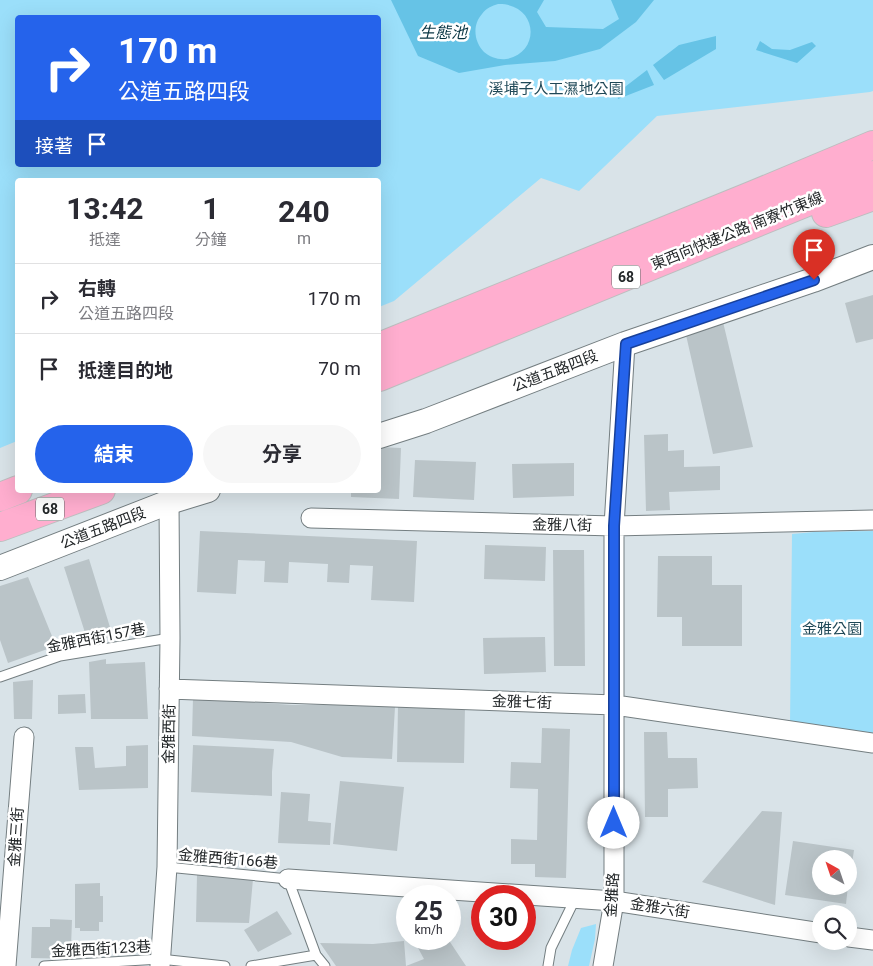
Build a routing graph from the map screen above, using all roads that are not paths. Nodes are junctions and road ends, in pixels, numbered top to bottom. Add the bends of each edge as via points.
1 (873, 124) edge
2 (873, 145) edge
3 (873, 175) edge
4 (751, 196) junction
5 (873, 196) edge
6 (763, 221) junction
7 (873, 257) edge
8 (626, 344) junction
9 (381, 346) edge
10 (381, 376) edge
11 (381, 435) edge
12 (15, 491) edge
13 (93, 493) edge
14 (198, 493) edge
15 (0, 497) edge
16 (170, 502) junction
17 (311, 518) dead end
18 (873, 520) edge
19 (614, 526) junction
20 (0, 527) edge
21 (0, 568) edge
22 (170, 638) junction
23 (0, 677) edge
24 (169, 689) junction
25 (615, 705) junction
26 (24, 737) dead end
27 (873, 743) edge
28 (167, 867) junction
29 (288, 879) junction
30 (574, 899) junction
31 (614, 901) junction
32 (812, 932) edge
33 (857, 938) edge
34 (873, 940) edge
35 (316, 955) junction
36 (160, 963) edge
37 (6, 966) edge
38 (44, 966) edge
39 (225, 966) edge
40 (251, 966) edge
41 (325, 966) edge
42 (548, 966) edge
43 (603, 966) edge

1 - 4 highway via 787,168
2 - 4 highway, 東西向快速公路 南寮竹東線 / 68
3 - 6 highway, 東西向快速公路 南寮竹東線 / 68
4 - 9 highway, 東西向快速公路 南寮竹東線 / 68
5 - 6 highway via 794,221
6 - 10 highway, 東西向快速公路 南寮竹東線 / 68
7 - 8 street, 公道五路四段
8 - 11 street, 公道五路四段
8 - 19 street, 金雅路
12 - 15 highway, 68
13 - 20 highway, 68
14 - 16 street, 公道五路四段
16 - 21 street, 公道五路四段
16 - 22 street, 金雅西街
17 - 19 street, 金雅八街
18 - 19 street, 金雅八街
19 - 25 street, 金雅路
22 - 23 lane, 金雅西街157巷 via 60,656
22 - 24 street, 金雅西街
24 - 25 street, 金雅七街
24 - 28 street, 金雅西街
25 - 27 street, 金雅七街
25 - 31 street, 金雅路
26 - 37 street, 金雅三街
28 - 29 lane, 金雅西街166巷
28 - 36 street, 金雅西街
29 - 30 street, 金雅六街
29 - 35 lane
30 - 31 street, 金雅六街
30 - 42 lane via 551,948
31 - 32 street, 金雅六街
31 - 43 street, 金雅路
33 - 34 street
35 - 40 lane
35 - 41 lane
36 - 38 lane, 金雅西街123巷
36 - 39 lane, 金雅西街123巷

